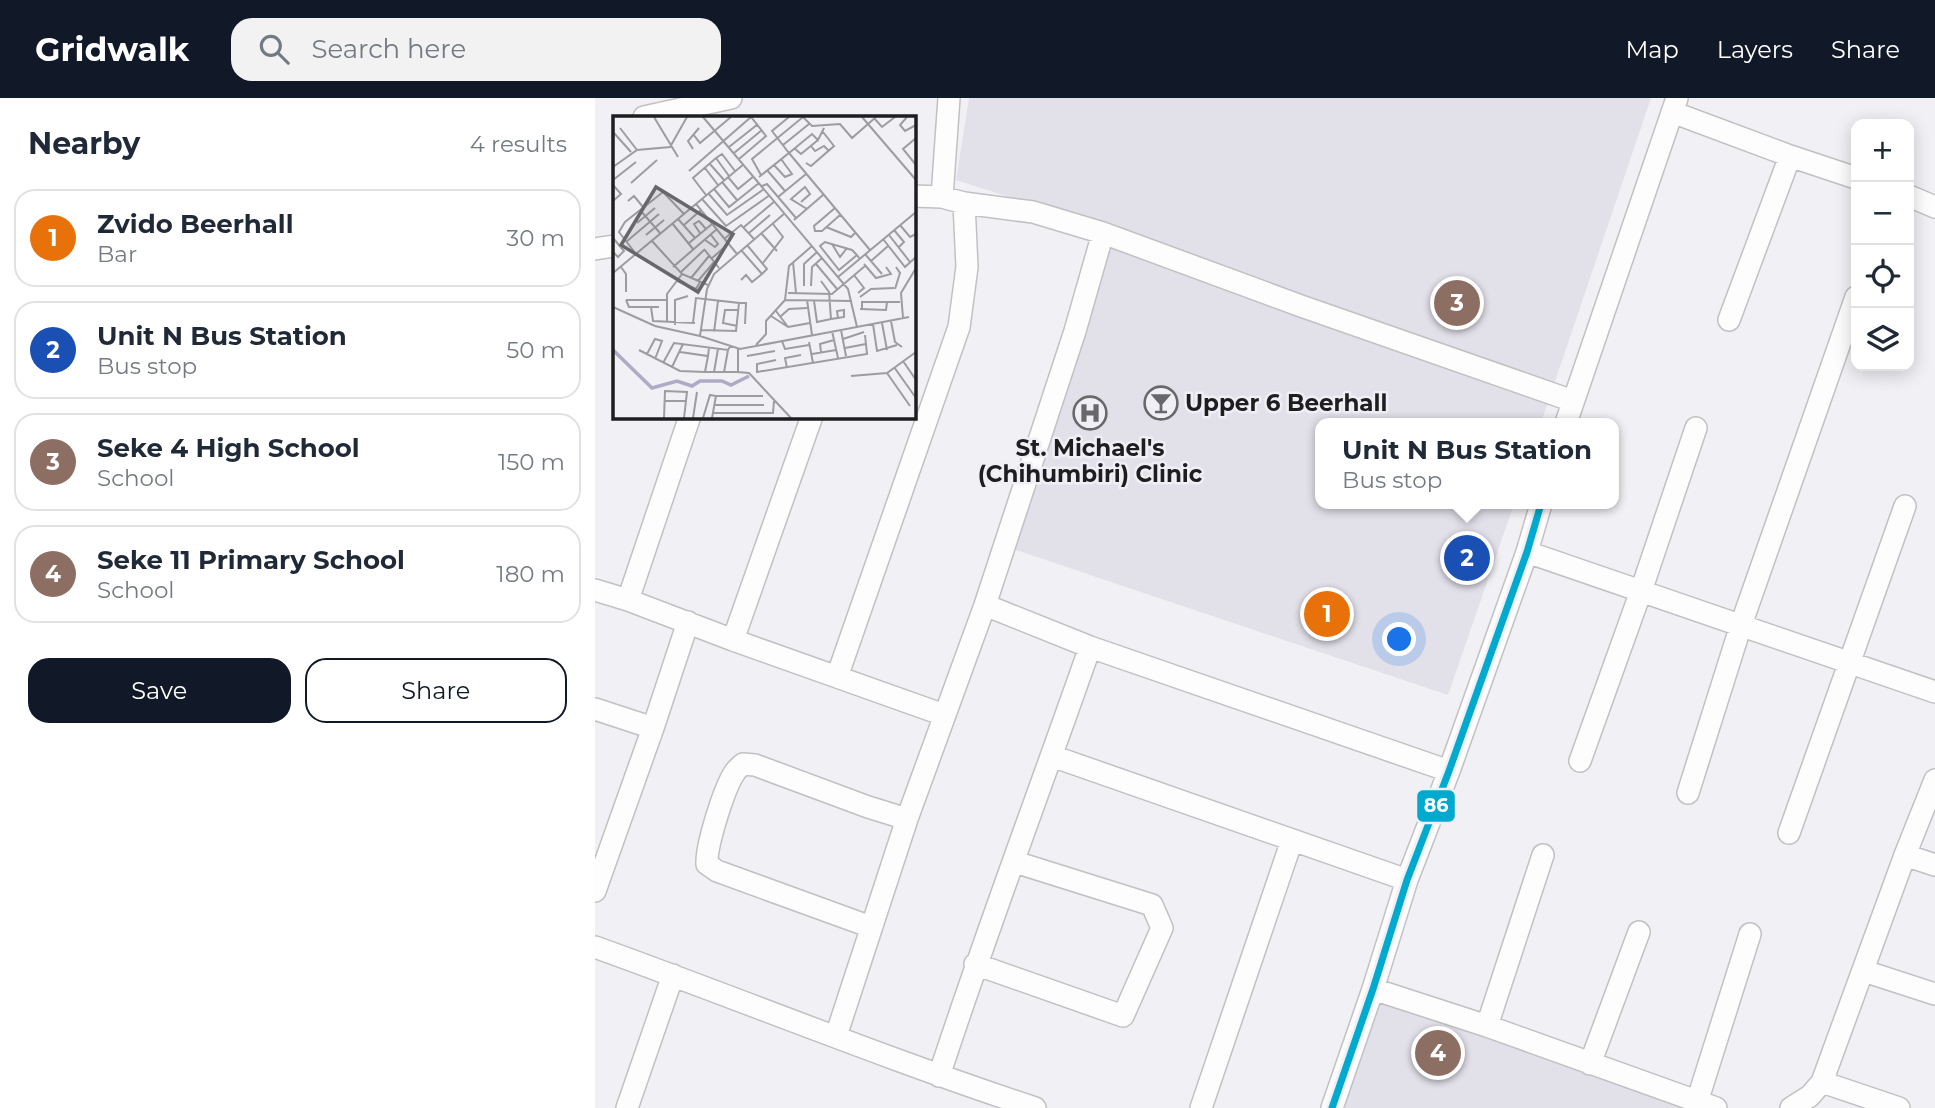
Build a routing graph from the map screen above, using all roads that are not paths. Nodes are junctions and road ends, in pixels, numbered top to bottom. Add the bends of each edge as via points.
1 (731, 98) edge
2 (949, 98) edge
3 (1675, 105) edge
4 (649, 116) edge
5 (1790, 156) junction
6 (1851, 176) edge
7 (915, 196) edge
8 (942, 197) junction
9 (1914, 198) edge
10 (964, 203) junction
11 (1935, 206) edge
12 (1103, 233) junction
13 (613, 246) edge
14 (595, 249) edge
15 (1852, 308) edge
16 (1729, 320) dead end
17 (1573, 401) junction
18 (689, 418) edge
19 (812, 418) edge
20 (1568, 418) edge
21 (1696, 428) dead end
22 (1905, 506) dead end
23 (1540, 509) edge
24 (1527, 552) junction
25 (595, 590) edge
26 (1641, 591) junction
27 (628, 600) junction
28 (985, 605) junction
29 (688, 622) junction
30 (1741, 625) junction
31 (733, 640) junction
32 (1090, 647) junction
33 (1850, 663) junction
34 (838, 677) junction
35 (1935, 692) edge
36 (595, 709) edge
37 (944, 715) junction
38 (653, 728) junction
39 (1052, 756) junction
40 (1580, 761) dead end
41 (1449, 771) junction
42 (1935, 780) edge
43 (1688, 793) dead end
44 (907, 819) junction
45 (1789, 833) dead end
46 (603, 839) edge
47 (1292, 840) junction
48 (1543, 855) dead end
49 (1905, 855) junction
50 (1014, 862) junction
51 (1935, 865) edge
52 (1407, 880) junction
53 (595, 891) edge
54 (871, 927) junction
55 (1639, 932) dead end
56 (1750, 934) dead end
57 (595, 947) edge
58 (975, 964) junction
59 (1864, 971) junction
60 (673, 975) junction
61 (1373, 989) junction
62 (1935, 994) edge
63 (1487, 1026) junction
64 (836, 1036) junction
65 (1590, 1063) junction
66 (939, 1076) junction
67 (1822, 1082) junction
68 (1707, 1105) edge
69 (627, 1108) edge
70 (1035, 1108) edge
71 (1201, 1108) edge
72 (1332, 1108) edge
73 (1791, 1108) edge
74 (1899, 1108) edge

1 - 4 street
2 - 8 street
3 - 5 street
3 - 17 street
5 - 6 street
5 - 16 street
7 - 8 street
8 - 10 street
9 - 11 street
10 - 12 street via 1033,212
10 - 34 street via 967,267 959,327
12 - 17 street
12 - 28 street
13 - 14 street
15 - 30 street
17 - 20 street
18 - 27 street
19 - 31 street
21 - 26 street
22 - 33 street
23 - 24 street
24 - 26 street
24 - 41 street
25 - 27 street
26 - 30 street
26 - 40 street
27 - 29 street
28 - 32 street
28 - 37 street
29 - 31 street
29 - 38 street
30 - 33 street
30 - 43 street
31 - 34 street
32 - 39 street
32 - 41 street
33 - 35 street
33 - 45 street
34 - 37 street
36 - 38 street
37 - 44 street
38 - 46 street
39 - 47 street
39 - 50 street
41 - 52 street
42 - 49 street
44 - 54 street
44 - 54 street via 755,765 743,764 735,771 723,800 707,864
46 - 53 street
47 - 52 street
47 - 71 street
48 - 63 street
49 - 51 street
49 - 59 street
50 - 58 street
50 - 58 street via 1152,905 1162,928 1123,1016
52 - 61 street
54 - 64 street
55 - 65 street
56 - 68 street
57 - 60 street
58 - 66 street
59 - 62 street
59 - 67 street
60 - 64 street
60 - 69 street
61 - 63 street
61 - 72 street
63 - 65 street
64 - 66 street
65 - 68 street
66 - 70 street
67 - 73 street
67 - 74 street

